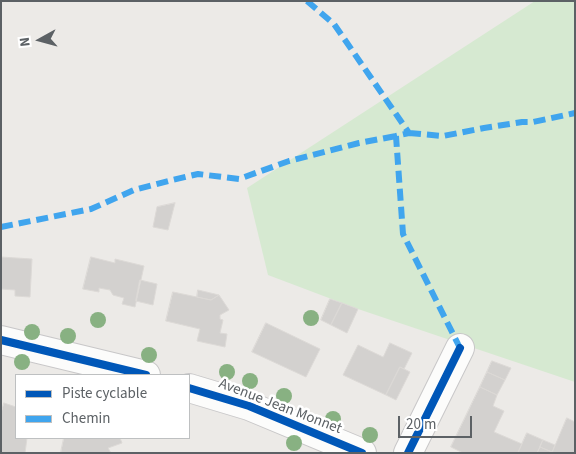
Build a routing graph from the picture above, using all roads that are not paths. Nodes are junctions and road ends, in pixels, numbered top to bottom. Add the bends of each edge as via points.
1 (1, 340) edge
2 (460, 348) dead end
3 (142, 374) edge
4 (190, 388) edge
5 (362, 453) edge
6 (408, 453) edge

1 - 3 street
2 - 6 street
4 - 5 street, Avenue Jean Monnet via 249,406

